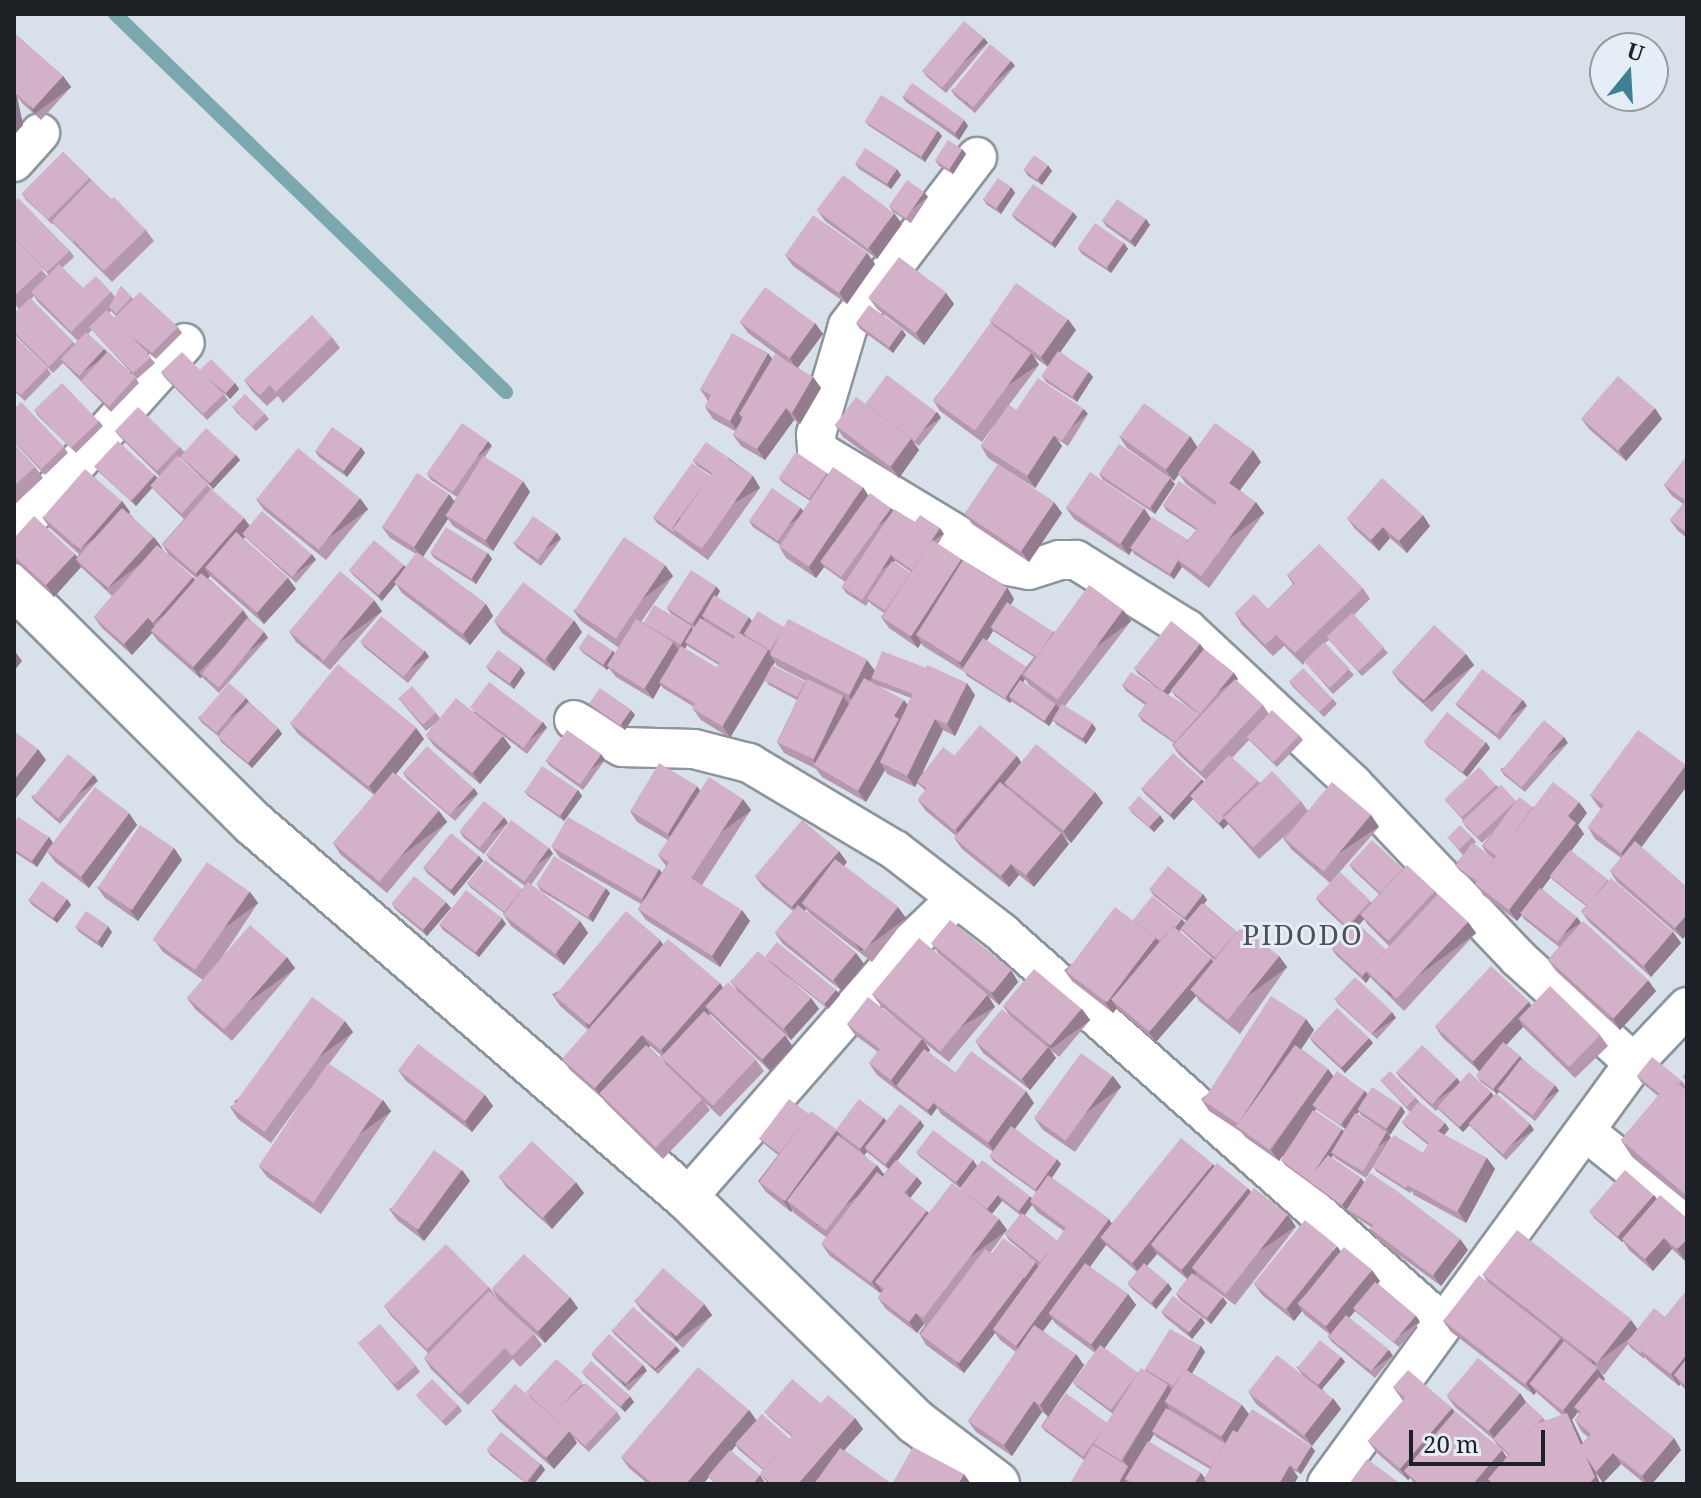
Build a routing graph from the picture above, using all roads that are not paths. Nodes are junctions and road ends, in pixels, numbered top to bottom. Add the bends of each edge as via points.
1 (40, 133) dead end
2 (977, 157) dead end
3 (14, 162) edge
4 (185, 343) dead end
5 (14, 534) edge
6 (14, 586) edge
7 (574, 720) dead end
8 (955, 900) junction
9 (1687, 1007) edge
10 (1634, 1063) junction
11 (1585, 1131) junction
12 (687, 1198) junction
13 (1687, 1213) edge
14 (1441, 1322) junction
15 (997, 1484) edge
16 (1327, 1484) edge

1 - 3 street
2 - 10 street via 848,326 816,434 817,450 1009,566 1029,570 1076,560 1187,629 1353,784 1518,958
4 - 5 street
6 - 12 street via 254,824
7 - 8 street via 622,747 694,749 749,763 895,850
8 - 12 street via 910,943
8 - 14 street via 1001,932
9 - 10 street
10 - 11 street
11 - 13 street
11 - 14 street
12 - 15 street via 916,1422
14 - 16 street

